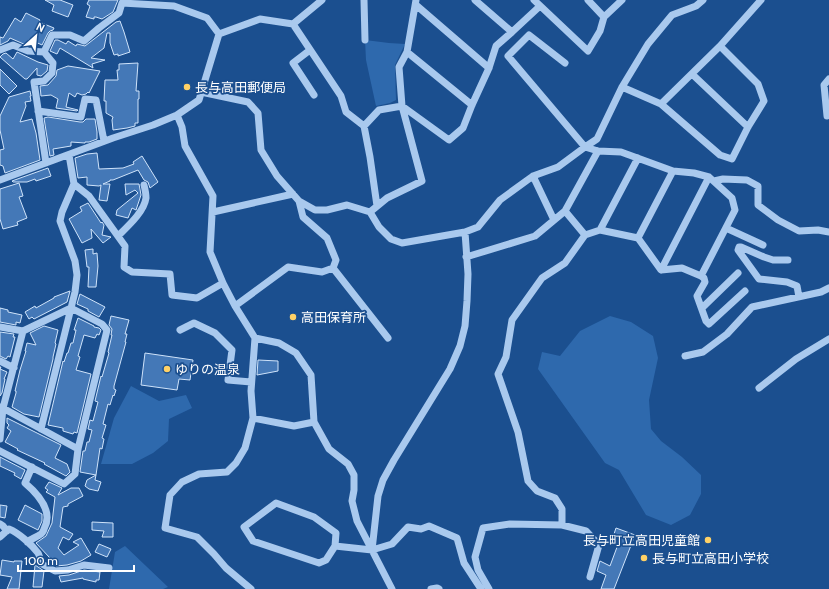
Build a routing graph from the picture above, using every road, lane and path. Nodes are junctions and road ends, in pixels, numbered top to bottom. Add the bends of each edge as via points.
1 (322, 0) edge
2 (364, 0) edge
3 (475, 0) edge
4 (534, 0) edge
5 (588, 0) edge
6 (622, 0) edge
7 (703, 0) edge
8 (761, 0) edge
9 (416, 2) edge
10 (540, 6) junction
11 (604, 17) junction
12 (293, 24) junction
13 (512, 32) junction
14 (219, 34) junction
15 (365, 40) dead end
16 (720, 46) junction
17 (0, 50) edge
18 (310, 50) junction
19 (44, 52) junction
20 (407, 52) junction
21 (564, 63) dead end
22 (489, 68) junction
23 (692, 74) junction
24 (829, 79) edge
25 (622, 87) junction
26 (202, 92) junction
27 (314, 95) dead end
28 (661, 104) junction
29 (472, 105) junction
30 (402, 106) junction
31 (38, 111) junction
32 (177, 115) junction
33 (827, 116) dead end
34 (364, 126) junction
35 (748, 127) junction
36 (104, 141) junction
37 (585, 147) junction
38 (598, 151) junction
39 (69, 155) junction
40 (638, 158) junction
41 (46, 163) junction
42 (673, 171) junction
43 (533, 176) junction
44 (712, 179) junction
45 (0, 180) edge
46 (74, 184) junction
47 (144, 185) dead end
48 (293, 194) junction
49 (299, 201) junction
50 (376, 206) junction
51 (565, 211) junction
52 (212, 212) junction
53 (370, 212) junction
54 (554, 220) junction
55 (726, 228) junction
56 (600, 230) junction
57 (465, 232) junction
58 (829, 232) edge
59 (585, 235) junction
60 (118, 236) junction
61 (638, 238) junction
62 (763, 245) dead end
63 (466, 257) junction
64 (788, 260) dead end
65 (333, 268) junction
66 (661, 270) junction
67 (738, 273) dead end
68 (701, 276) junction
69 (223, 283) junction
70 (829, 288) edge
71 (745, 291) dead end
72 (799, 297) junction
73 (235, 306) junction
74 (71, 308) junction
75 (702, 308) junction
76 (0, 327) edge
77 (180, 330) dead end
78 (23, 331) junction
79 (255, 338) junction
80 (388, 338) dead end
81 (829, 339) edge
82 (685, 356) dead end
83 (0, 361) edge
84 (14, 368) junction
85 (252, 382) junction
86 (759, 388) dead end
87 (2, 407) edge
88 (253, 418) junction
89 (314, 422) junction
90 (41, 429) junction
91 (0, 439) edge
92 (78, 449) junction
93 (0, 451) edge
94 (32, 467) junction
95 (0, 524) edge
96 (562, 525) junction
97 (7, 531) junction
98 (0, 537) edge
99 (27, 542) junction
100 (335, 546) junction
101 (372, 550) junction
102 (109, 568) dead end
103 (590, 577) dead end
104 (251, 589) edge
105 (392, 589) edge
106 (431, 589) edge
107 (439, 589) edge
108 (481, 589) edge
109 (489, 589) edge

1 - 12 street
2 - 15 street
3 - 13 street
4 - 10 street
5 - 11 street
6 - 11 street
7 - 25 street via 696,6 672,15 648,44
8 - 16 street
9 - 20 street
9 - 22 street
10 - 11 street via 588,51 600,31
10 - 13 street
12 - 14 street via 260,19
12 - 18 street
13 - 22 street via 496,46
14 - 19 street via 206,18 174,6 122,3 119,12 84,42 70,36 52,35
14 - 26 street
16 - 23 street
16 - 35 street via 758,84 764,101
17 - 19 street via 13,45 28,51
18 - 27 street via 293,64
18 - 34 street via 341,96 346,112
19 - 31 street via 53,63 52,73 44,81 34,82
20 - 29 street
20 - 30 street via 399,67
21 - 37 street via 529,35 508,56
22 - 29 street
23 - 28 street
23 - 35 street
24 - 33 street via 824,85
25 - 28 street
25 - 37 street via 597,139
26 - 32 street via 199,100
26 - 48 street via 248,102 258,113 262,150 276,176
28 - 35 street via 720,155 732,159
29 - 30 street via 463,128 449,140
30 - 34 street via 379,110
30 - 50 street via 422,181
31 - 36 street via 80,117 85,99 96,100
31 - 41 street
32 - 36 street
32 - 52 street via 185,146 213,196
34 - 50 street
36 - 39 street
37 - 38 street
37 - 43 street via 558,167
38 - 40 street via 621,152
38 - 51 street
39 - 41 street
39 - 46 street
40 - 42 street
40 - 56 street
41 - 45 street
42 - 44 street via 694,173
42 - 61 street
43 - 54 street
43 - 57 street via 500,200 478,227
44 - 55 street via 732,198 735,210
44 - 58 street via 747,180 758,186 758,205 778,220 799,231
44 - 66 street
46 - 60 street via 89,196
46 - 74 street via 60,222 75,262 77,275
47 - 60 street via 146,197 143,206
48 - 49 street
48 - 52 street
49 - 53 street via 315,210 347,205
49 - 65 street via 303,217 327,238 336,260
50 - 53 street
51 - 54 street
51 - 59 street
52 - 69 street via 210,252
53 - 57 street via 379,227 392,239 402,243
54 - 63 street via 535,236
55 - 62 street
55 - 68 street
56 - 59 street
56 - 61 street
57 - 63 street
59 - 96 street via 565,263 542,278 512,320 506,357 498,374 518,432 528,481 537,491 555,498 562,509
60 - 69 street via 125,246 124,267 132,272 170,274 172,295 197,298
61 - 66 street
63 - 101 street via 467,301 460,346 450,369 384,480 378,496
64 - 72 street via 772,260 741,247 738,250 759,279 788,282 797,286
65 - 73 street via 322,272 288,267
65 - 80 street
66 - 68 street via 682,268
67 - 75 street
68 - 75 street via 705,282 697,296
69 - 73 street
70 - 72 street
71 - 75 street via 709,324
72 - 82 street via 752,307 727,334 703,352
73 - 79 street
74 - 78 street
74 - 90 street
74 - 92 street via 102,324 107,330
76 - 78 street
77 - 85 street via 194,323 215,333 232,350 228,380
78 - 84 street
79 - 85 street
79 - 89 street via 279,343 296,353 311,375
81 - 86 street via 796,359
83 - 84 street
84 - 87 street
85 - 88 street
87 - 90 street
87 - 91 street
88 - 89 street via 294,426
88 - 104 street via 245,448 236,464 227,472 199,474 182,482 170,496 165,528 196,537
89 - 101 street via 329,449 348,464 354,475 352,501 357,521
90 - 92 street
92 - 94 street via 75,474 64,484
93 - 94 street
94 - 99 street via 25,483 34,491 48,515 42,534
95 - 97 street
96 - 103 street via 586,531 599,545
96 - 109 street via 510,524 483,528 475,557 478,570
97 - 98 street
97 - 99 street via 15,531
99 - 102 street via 39,554 40,563 55,572 84,564
100 - 100 street via 336,533 314,517 276,503 244,527 253,541 319,563 326,560
100 - 101 street
101 - 105 street
101 - 108 street via 392,544 408,527 421,529 429,526 457,538 464,563
106 - 107 street

